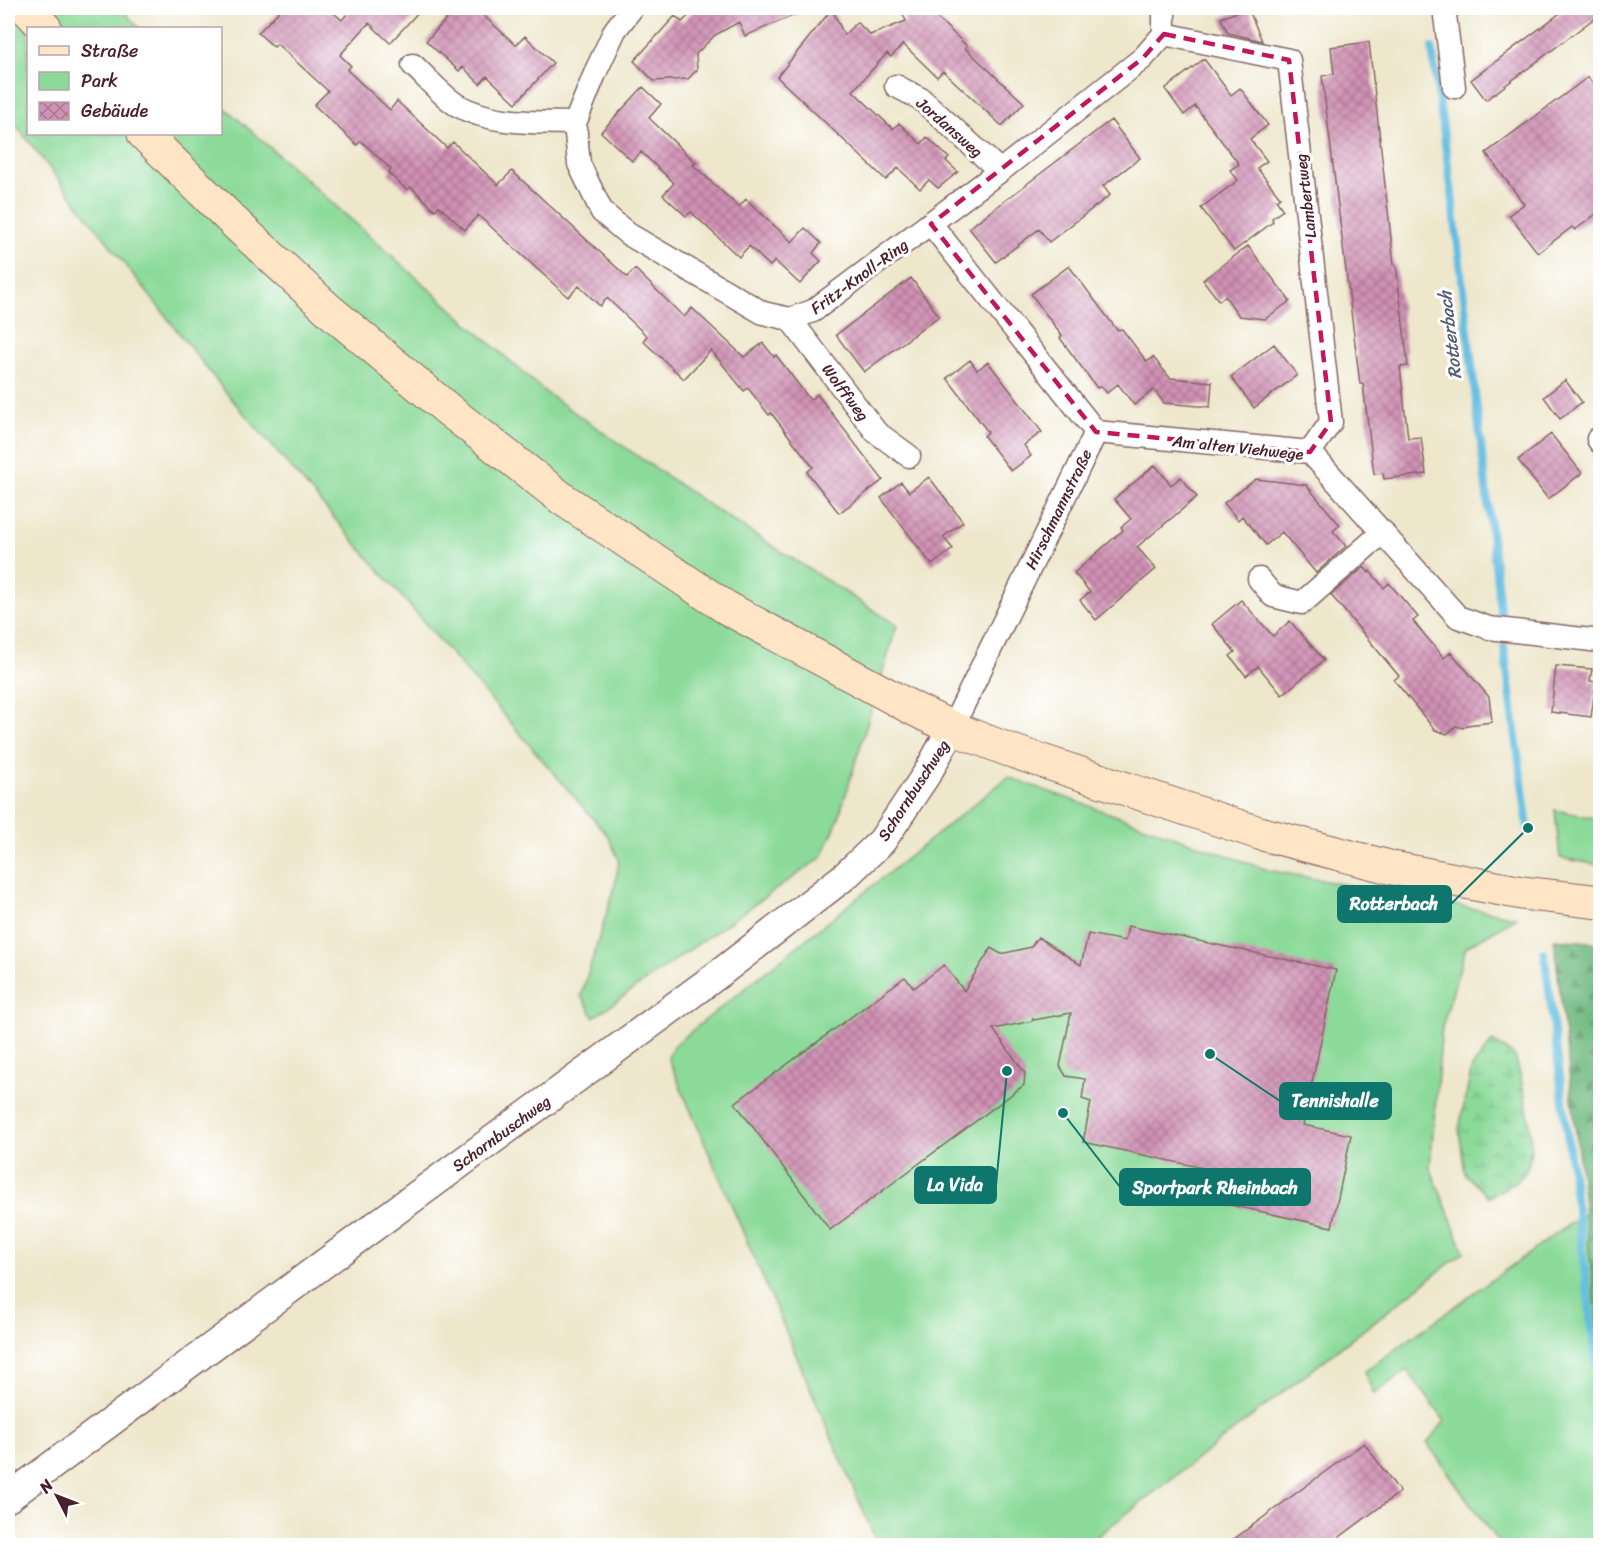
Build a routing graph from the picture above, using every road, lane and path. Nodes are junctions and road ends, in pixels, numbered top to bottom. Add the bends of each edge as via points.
1 (26, 8) edge
2 (632, 8) edge
3 (1164, 8) edge
4 (1444, 8) edge
5 (44, 27) edge
6 (1164, 34) junction
7 (412, 65) dead end
8 (896, 86) dead end
9 (1454, 87) dead end
10 (575, 123) junction
11 (145, 135) edge
12 (1000, 171) junction
13 (931, 224) junction
14 (790, 320) junction
15 (1096, 432) junction
16 (1310, 452) junction
17 (909, 456) dead end
18 (1383, 532) junction
19 (1259, 579) dead end
20 (1600, 640) edge
21 (952, 728) junction
22 (1600, 902) edge
23 (8, 1498) edge

1 - 5 main road
2 - 10 street, Fritz-Knoll-Ring via 615,30
3 - 6 street
4 - 9 street
6 - 12 street, Fritz-Knoll-Ring via 1143,58
6 - 16 street, Lambertweg via 1289,60 1331,422
7 - 10 street via 456,104 481,115 514,121
8 - 12 street, Jordansweg via 921,99
10 - 14 street, Fritz-Knoll-Ring via 579,164 602,212 628,234 763,313
11 - 21 main road via 330,311 564,500 727,608
12 - 13 street, Fritz-Knoll-Ring
13 - 14 street, Fritz-Knoll-Ring via 813,311
13 - 15 street, Hirschmannstraße
14 - 17 street, Wolffweg via 876,432
15 - 16 street, Am alten Viehwege
15 - 21 street, Hirschmannstraße
16 - 18 street, Am alten Viehwege
18 - 19 street via 1302,603 1273,596
18 - 20 street, Am alten Viehwege via 1458,617 1489,628
21 - 22 main road via 1259,833 1394,868 1522,893
21 - 23 street, Schornbuschweg via 882,841 845,876 720,973

